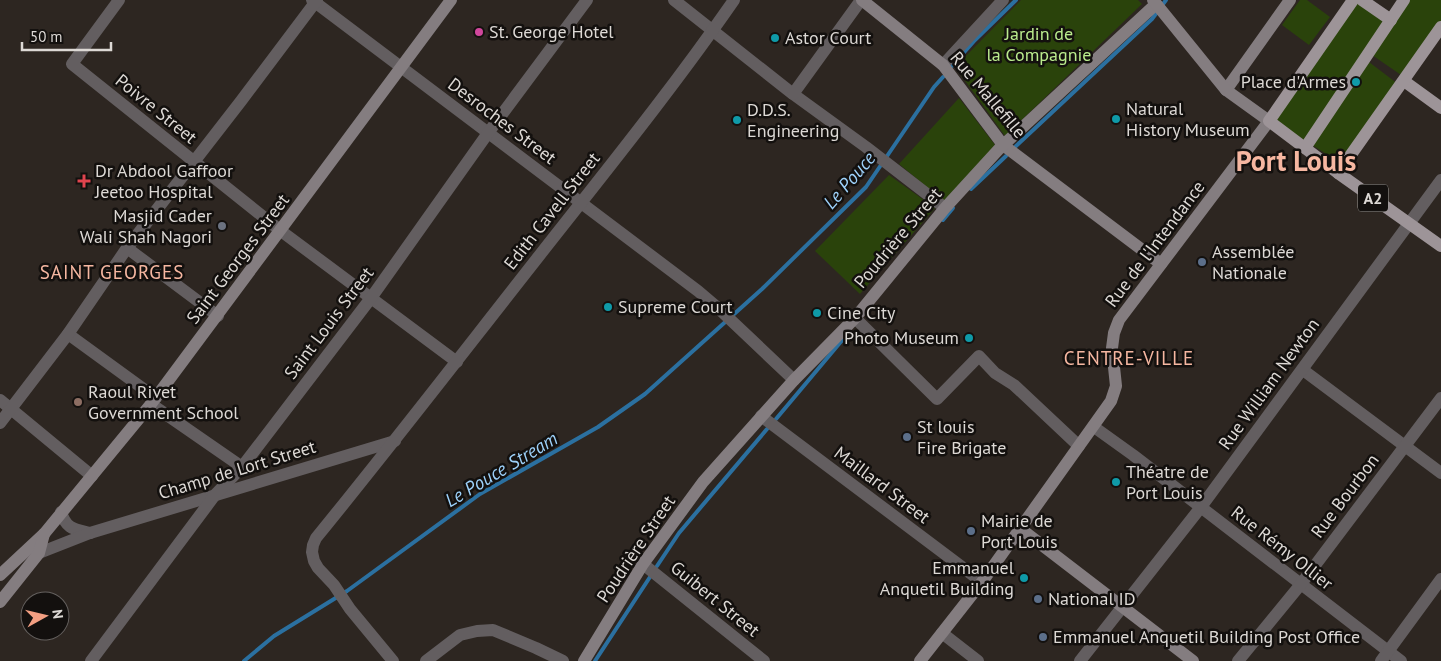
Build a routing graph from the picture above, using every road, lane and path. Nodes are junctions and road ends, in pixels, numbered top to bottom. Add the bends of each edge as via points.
1 (119, 0) edge
2 (451, 0) edge
3 (586, 0) edge
4 (674, 0) edge
5 (734, 0) edge
6 (862, 0) edge
7 (1003, 0) edge
8 (1290, 0) edge
9 (1353, 0) edge
10 (1362, 0) edge
11 (1404, 0) edge
12 (315, 1) edge
13 (1155, 3) edge
14 (1391, 20) junction
15 (1441, 27) edge
16 (713, 30) junction
17 (943, 65) junction
18 (402, 67) junction
19 (1404, 81) junction
20 (1226, 90) junction
21 (793, 94) junction
22 (1441, 108) edge
23 (1269, 121) junction
24 (488, 133) junction
25 (1003, 145) junction
26 (1305, 148) junction
27 (193, 161) junction
28 (1338, 173) junction
29 (1441, 180) edge
30 (581, 203) junction
31 (945, 208) junction
32 (1409, 224) junction
33 (281, 231) junction
34 (1441, 246) edge
35 (127, 248) junction
36 (1160, 264) junction
37 (371, 298) junction
38 (218, 316) junction
39 (858, 321) junction
40 (68, 334) junction
41 (457, 362) junction
42 (1303, 370) junction
43 (794, 380) junction
44 (1441, 398) edge
45 (0, 400) edge
46 (154, 401) junction
47 (11, 408) junction
48 (762, 416) junction
49 (0, 423) edge
50 (1094, 427) junction
51 (395, 441) junction
52 (1079, 446) junction
53 (1404, 446) junction
54 (242, 467) junction
55 (1441, 474) edge
56 (92, 476) junction
57 (215, 495) junction
58 (1201, 507) junction
59 (62, 512) junction
60 (1021, 528) junction
61 (90, 533) junction
62 (44, 534) junction
63 (39, 553) junction
64 (643, 564) junction
65 (0, 575) edge
66 (1441, 579) edge
67 (982, 582) junction
68 (1301, 584) junction
69 (1, 599) edge
70 (1122, 606) junction
71 (942, 633) junction
72 (1384, 656) edge
73 (428, 660) edge
74 (92, 661) edge
75 (393, 661) edge
76 (563, 661) edge
77 (584, 661) edge
78 (764, 661) edge
79 (920, 661) edge
80 (978, 661) edge
81 (1080, 661) edge
82 (1193, 661) edge
83 (1238, 661) edge
84 (1401, 661) edge

1 - 27 street, Poivre Street via 72,64
2 - 18 street, Saint Georges Street
3 - 24 street, Saint Louis Street
4 - 16 street
5 - 16 street, Edith Cavell Street
6 - 17 street, Rue Mallefille
6 - 21 street
7 - 17 street
8 - 20 street
9 - 23 main road
10 - 14 main road
11 - 14 main road
12 - 18 street, Desroches Street
12 - 27 street via 242,101
13 - 20 street
13 - 25 street, Poudrière Street
14 - 26 main road
15 - 19 main road
16 - 21 street
16 - 30 street, Edith Cavell Street
17 - 25 street, Rue Mallefille
18 - 24 street, Desroches Street
18 - 33 street, Saint Georges Street
19 - 22 main road
19 - 28 main road
20 - 23 street
21 - 31 street
23 - 26 main road
23 - 36 street, Rue de l'Intendance
24 - 30 street, Desroches Street
24 - 37 street, Saint Louis Street
25 - 31 street, Poudrière Street
25 - 36 street, Rue Mallefille
26 - 28 main road, A2
27 - 33 street, Poivre Street
27 - 35 street
28 - 32 main road, A2
29 - 32 street, Rue William Newton
30 - 41 street, Edith Cavell Street
30 - 43 street, Desroches Street via 718,308
31 - 39 street, Poudrière Street
32 - 34 main road, A2
32 - 42 street, Rue William Newton
33 - 37 street, Poivre Street
33 - 38 street, Saint Georges Street
35 - 38 street
35 - 40 street
36 - 50 street, Rue de l'Intendance via 1119,320 1112,348 1116,386 1112,401
37 - 41 street, Poivre Street
37 - 54 street, Saint Louis Street
38 - 46 street, Saint Georges Street
39 - 43 street, Poudrière Street
39 - 52 street via 938,399 979,356
40 - 46 street
40 - 47 street
41 - 51 street, Edith Cavell Street
42 - 53 street
42 - 58 street, Rue William Newton
43 - 48 street, Poudrière Street
44 - 53 street, Rue Bourbon
45 - 47 street
46 - 54 street
46 - 56 street, Saint Georges Street
47 - 49 street
47 - 56 street
48 - 64 street, Poudrière Street via 703,482
48 - 67 street, Maillard Street
50 - 52 street, Rue de l'Intendance
50 - 58 street, Rue Rémy Ollier
51 - 57 street, Champ de Lort Street
51 - 75 street, Edith Cavell Street via 316,538 312,552 318,568
52 - 60 street, Rue de l'Intendance
53 - 55 street
53 - 68 street, Rue Bourbon
54 - 57 street, Saint Louis Street
56 - 59 street, Saint Georges Street
57 - 61 street, Champ de Lort Street
57 - 74 street, Saint Louis Street
58 - 68 street, Rue Rémy Ollier
58 - 70 street, Rue William Newton
59 - 61 street via 64,522 70,527
59 - 62 street, Saint Georges Street
60 - 67 street, Rue de l'Intendance
60 - 70 street
61 - 63 street, Champ de Lort Street
62 - 63 street, Saint Georges Street
62 - 65 street, Saint Georges Street
63 - 69 street, Saint Georges Street
64 - 77 street, Poudrière Street
64 - 78 street, Guibert Street
66 - 72 street
67 - 71 street, Rue de l'Intendance
68 - 72 street, Rue Rémy Ollier
68 - 83 street, Rue Bourbon
70 - 81 street, Rue William Newton
70 - 82 street
71 - 79 street, Rue de l'Intendance
71 - 80 street
72 - 84 street, Rue Rémy Ollier
73 - 76 street via 460,635 493,630

